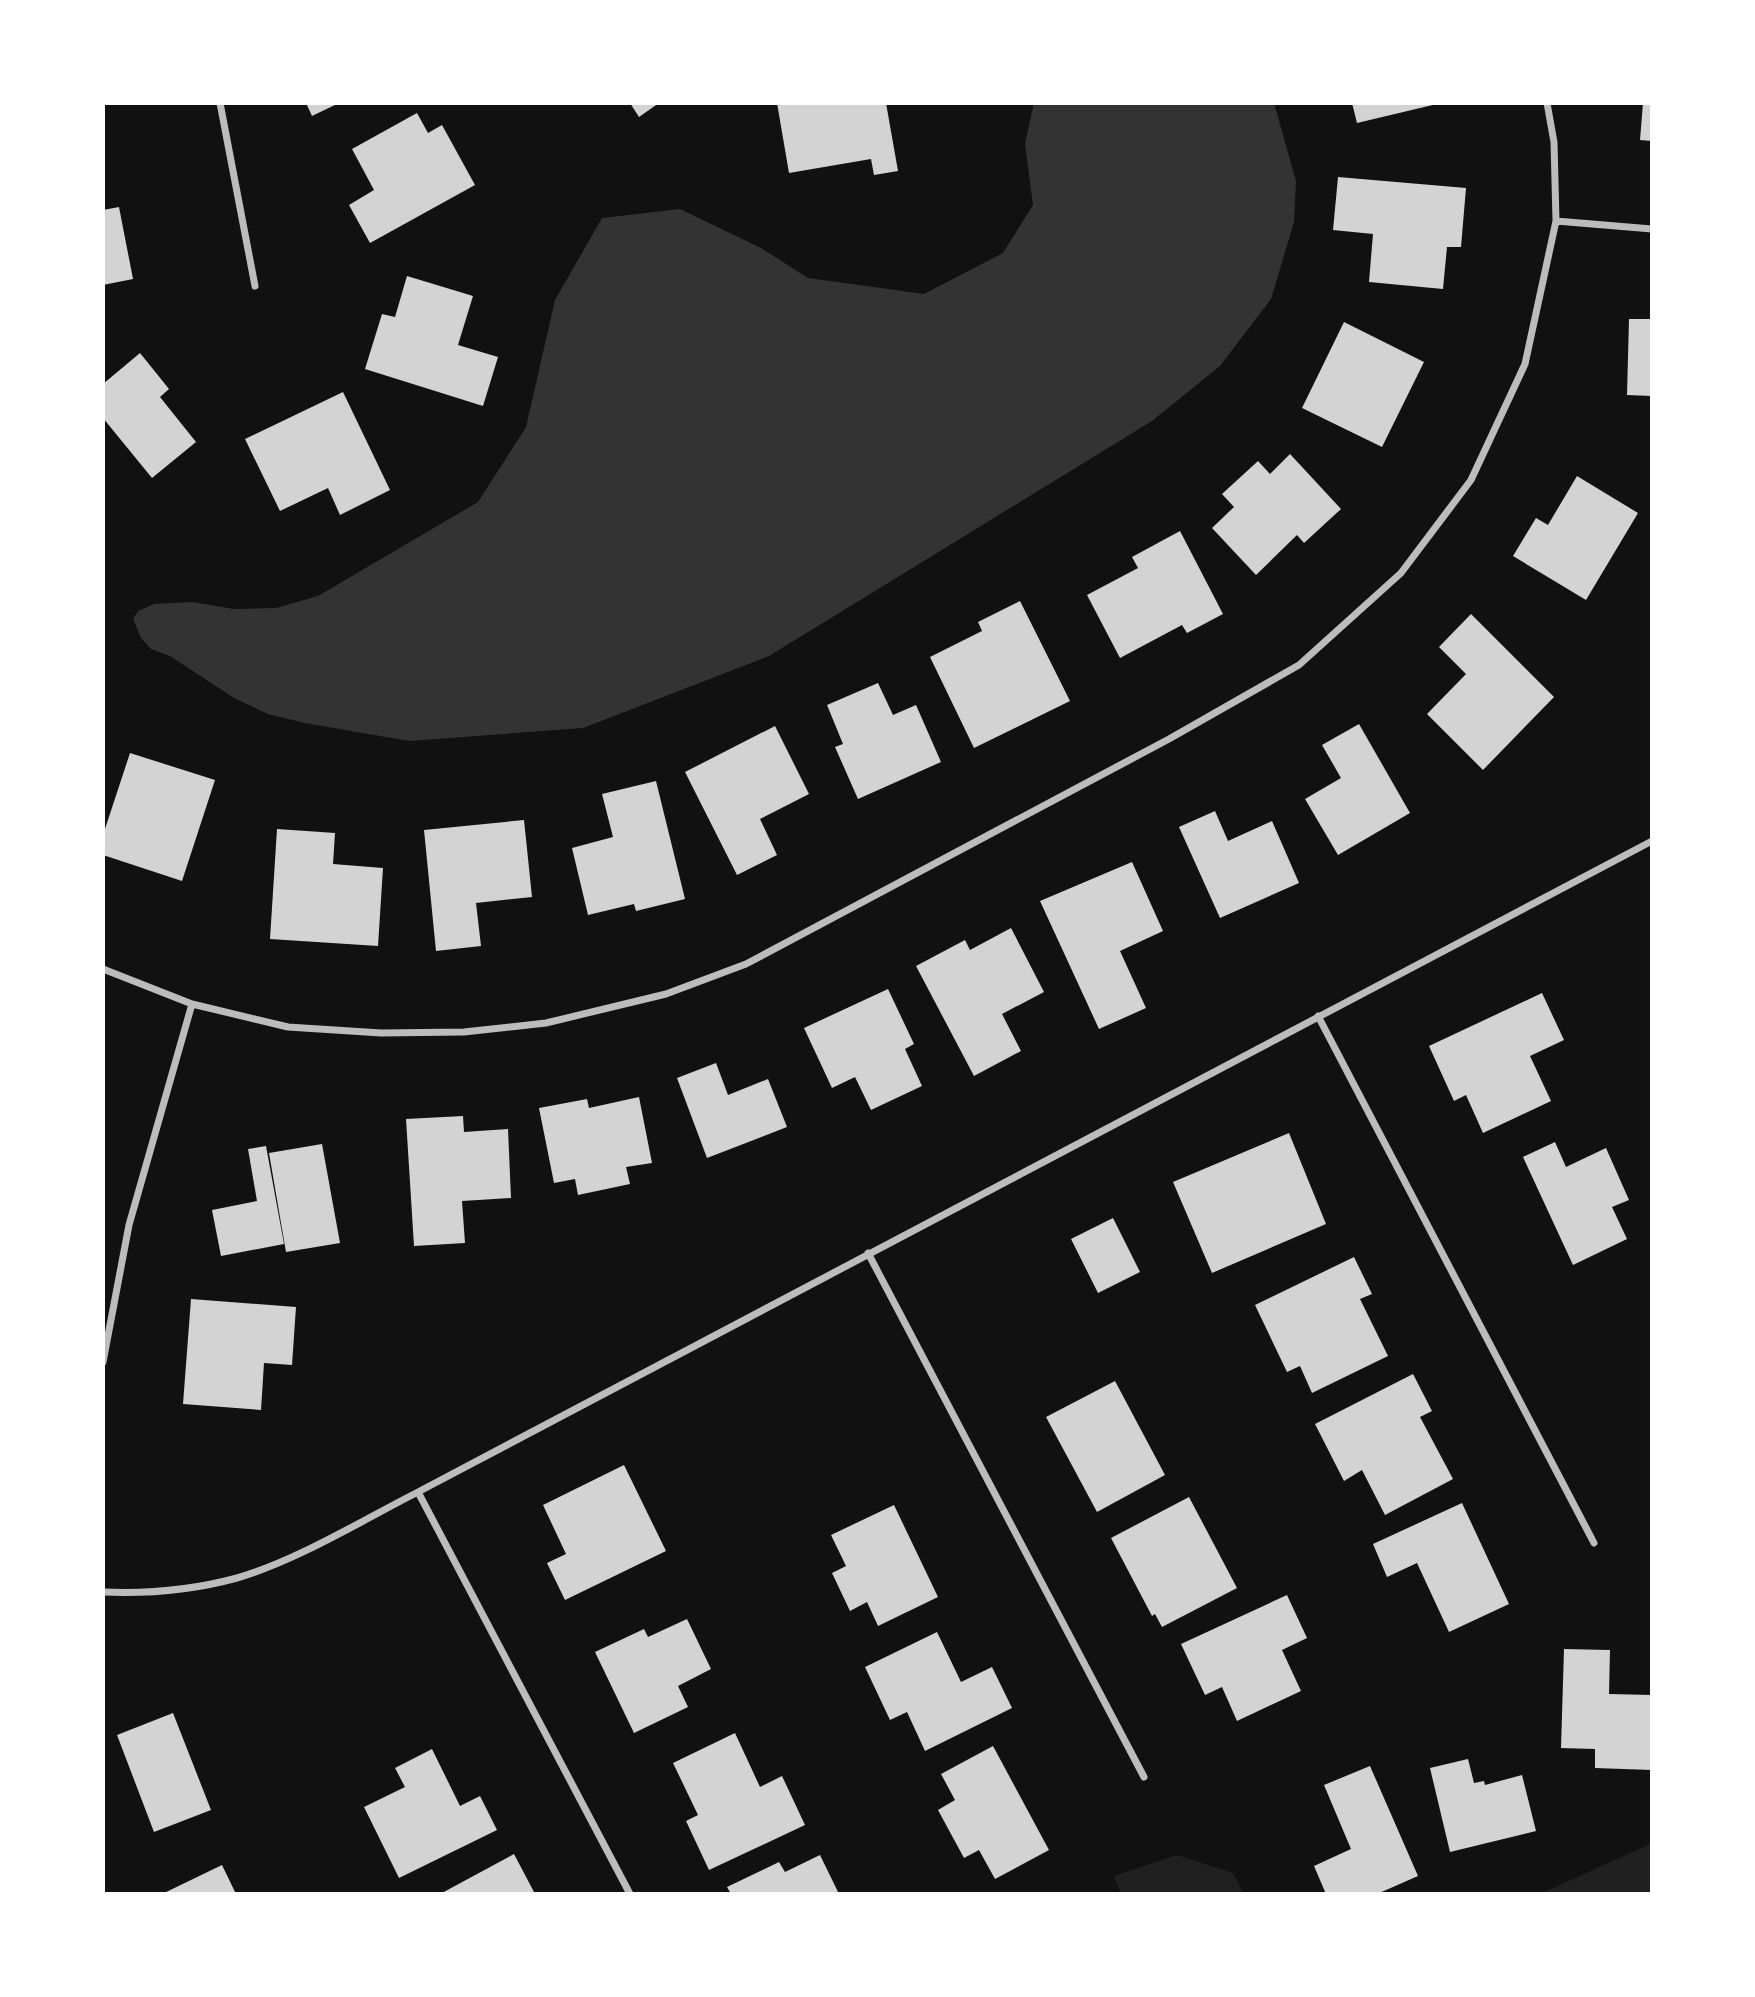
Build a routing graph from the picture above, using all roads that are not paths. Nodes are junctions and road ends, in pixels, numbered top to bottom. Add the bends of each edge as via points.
1 (220, 103) edge
2 (1547, 103) edge
3 (1556, 221) junction
4 (1652, 229) edge
5 (255, 286) dead end
6 (1652, 841) edge
7 (103, 970) edge
8 (191, 1004) junction
9 (1318, 1016) junction
10 (868, 1253) junction
11 (103, 1362) edge
12 (418, 1492) junction
13 (1594, 1543) dead end
14 (103, 1592) edge
15 (1144, 1777) dead end
16 (630, 1894) edge

1 - 5 street
2 - 3 street via 1554,142
3 - 4 street
3 - 8 street via 1525,365 1471,480 1401,573 1299,665 746,964 666,993 546,1023 464,1032 288,1027
6 - 9 street
7 - 8 street
8 - 11 street via 129,1225
9 - 10 street
9 - 13 street
10 - 12 street
10 - 15 street
12 - 14 street via 239,1577 181,1590
12 - 16 street

